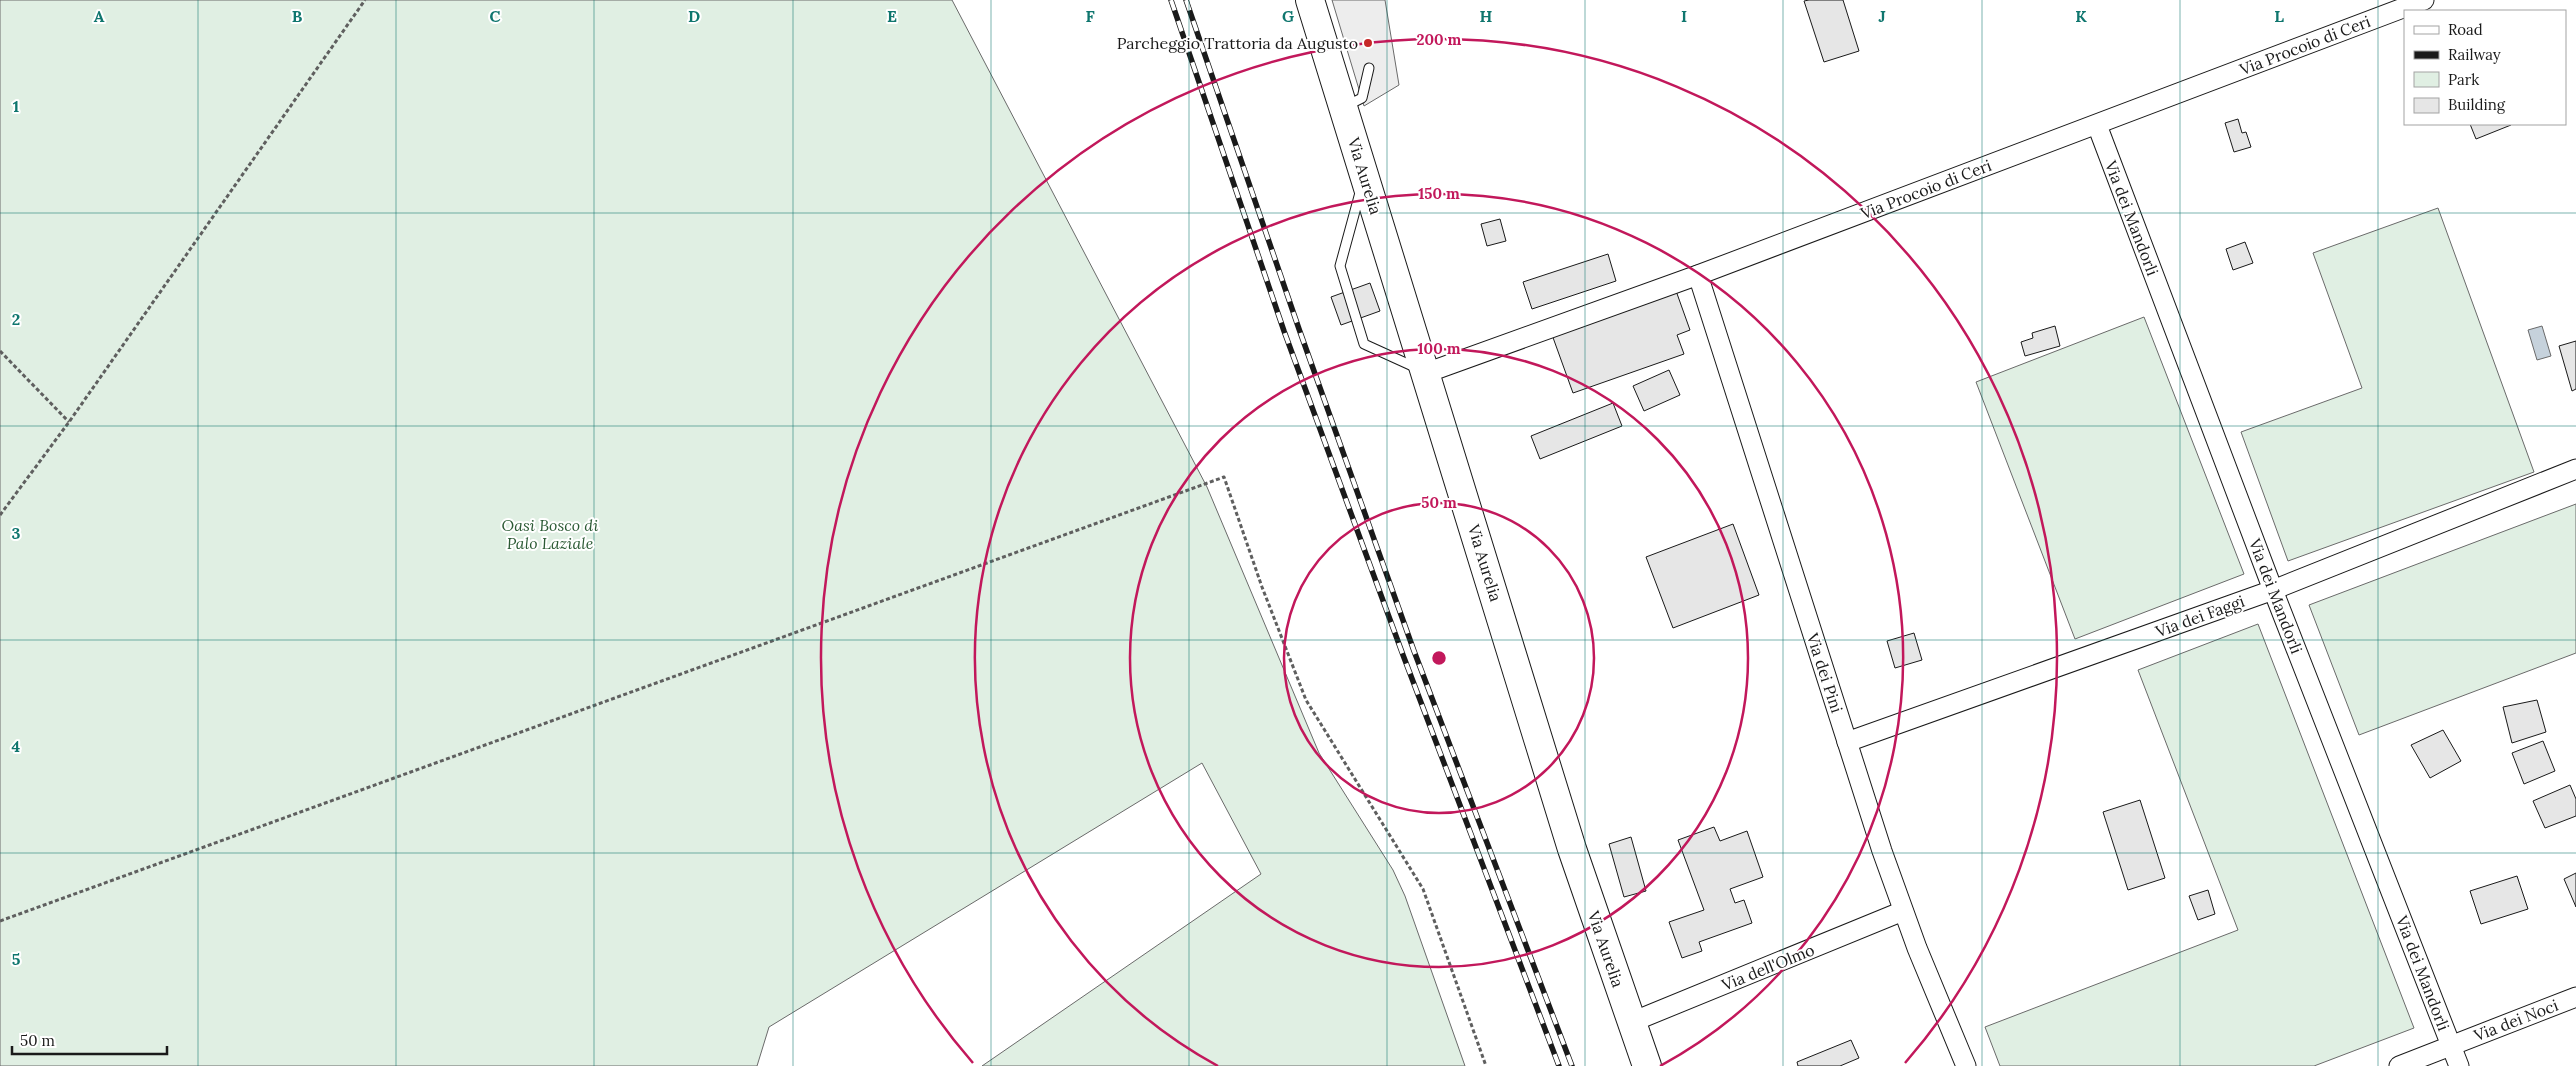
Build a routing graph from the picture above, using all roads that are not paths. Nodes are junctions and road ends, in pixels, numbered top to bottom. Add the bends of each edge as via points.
1 (1310, 0) edge
2 (2424, 0) edge
3 (1370, 68) dead end
4 (1344, 107) junction
5 (2097, 125) junction
6 (1364, 174) junction
7 (1698, 275) junction
8 (1426, 372) junction
9 (2576, 469) edge
10 (2273, 590) junction
11 (1847, 742) junction
12 (1904, 911) junction
13 (2576, 997) edge
14 (1632, 1022) junction
15 (2451, 1045) junction
16 (1647, 1066) edge
17 (1966, 1066) edge
18 (2399, 1066) edge
19 (2459, 1066) edge

1 - 4 main road, Via Aurelia
2 - 5 street, Via Procoio di Ceri
3 - 4 lane via 1362,98
4 - 6 main road, Via Aurelia
5 - 7 street, Via Procoio di Ceri
5 - 10 street, Via dei Mandorli
6 - 8 main road, Via Aurelia
6 - 8 lane via 1340,266 1364,344
7 - 8 street, Via Procoio di Ceri
7 - 11 street, Via dei Pini
8 - 14 main road, Via Aurelia via 1569,841
9 - 10 street, Via dei Faggi
10 - 11 street, Via dei Faggi
10 - 15 street, Via dei Mandorli
11 - 12 street, Via dei Pini
12 - 14 street, Via dell'Olmo
12 - 17 street, Via dei Pini
13 - 15 street, Via dei Noci
14 - 16 main road, Via Aurelia
15 - 18 street, Via dei Noci
15 - 19 street, Via dei Mandorli

